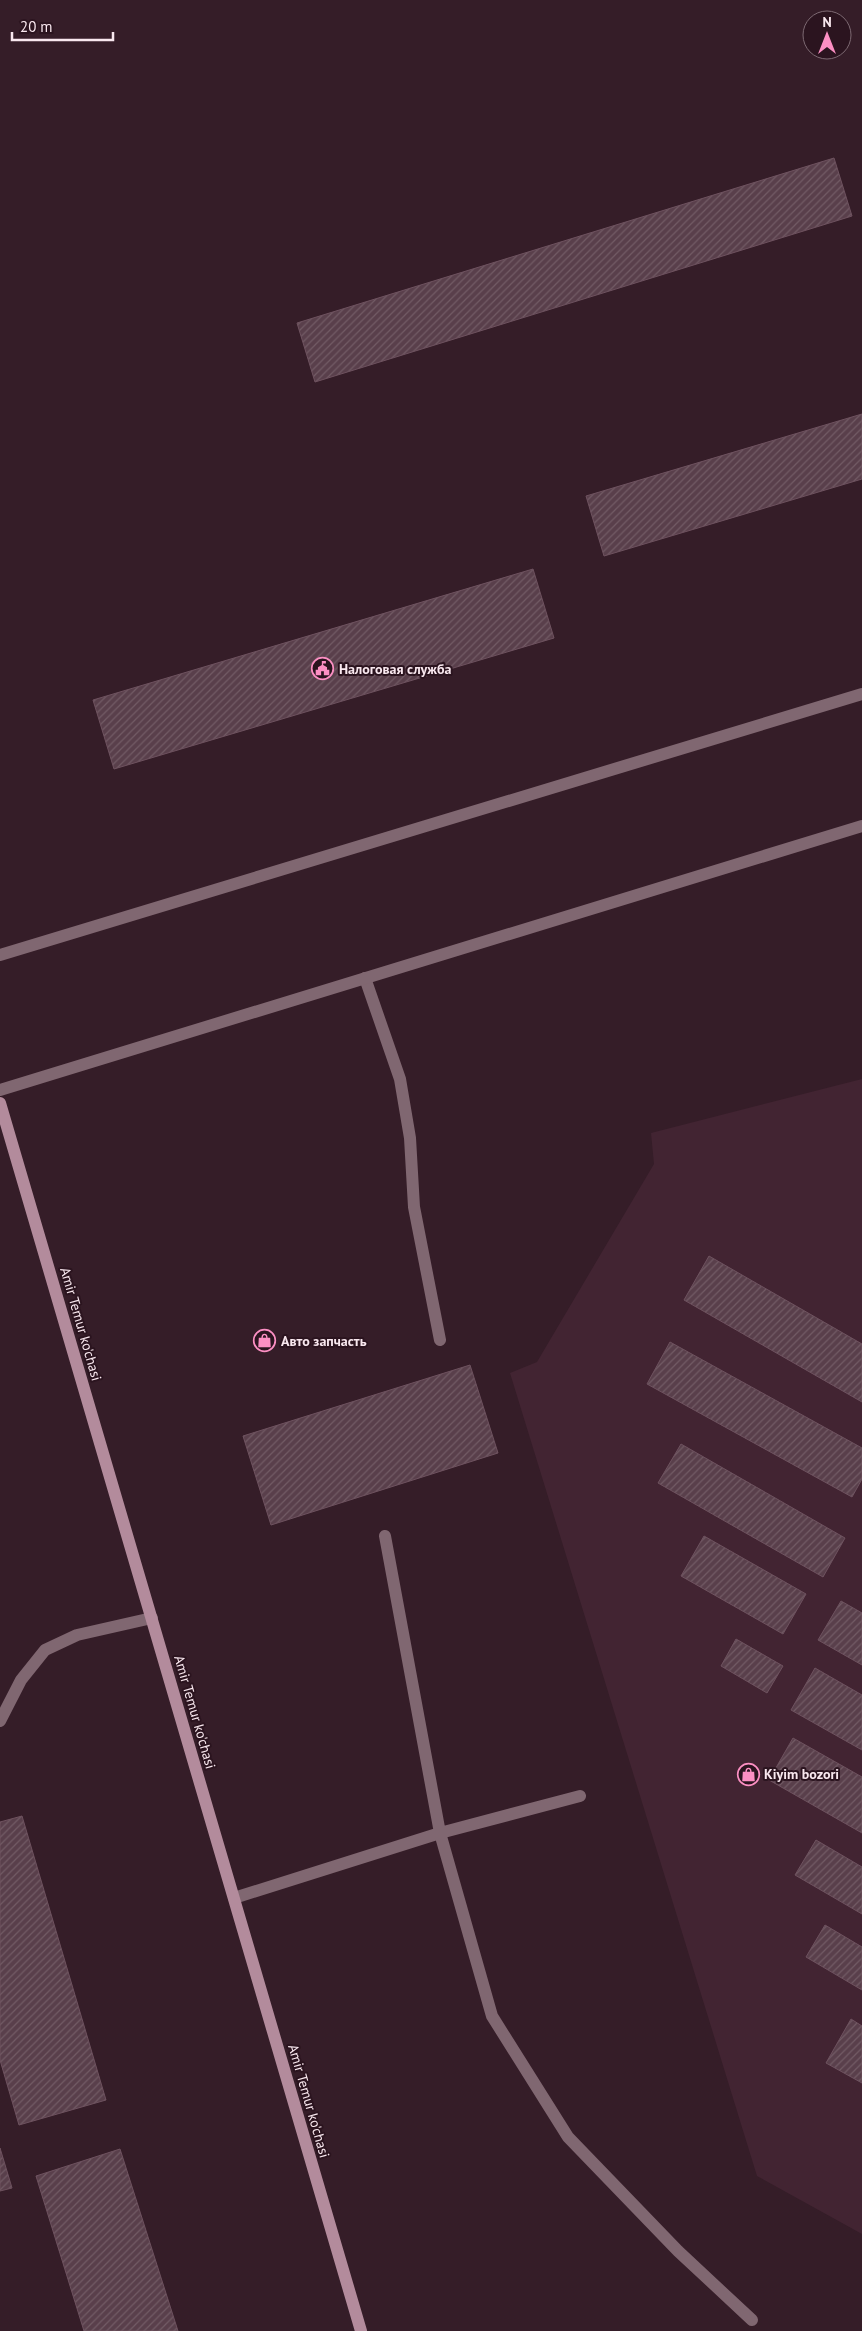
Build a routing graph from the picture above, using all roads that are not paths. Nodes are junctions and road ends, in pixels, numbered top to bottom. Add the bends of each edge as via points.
1 (862, 694) edge
2 (862, 826) edge
3 (0, 955) edge
4 (365, 978) junction
5 (0, 1090) edge
6 (0, 1102) edge
7 (440, 1340) dead end
8 (385, 1536) dead end
9 (152, 1618) junction
10 (0, 1721) edge
11 (580, 1796) dead end
12 (440, 1833) junction
13 (234, 1898) junction
14 (752, 2320) dead end
15 (361, 2331) edge

1 - 3 street
2 - 4 street
4 - 5 street
4 - 7 street via 400,1079 410,1138 414,1207
6 - 9 main road, Amir Temur ko'chasi
8 - 12 street
9 - 10 street via 77,1635 45,1650 21,1680
9 - 13 main road, Amir Temur ko'chasi
11 - 12 street
12 - 13 street
12 - 14 street via 492,2016 568,2137 678,2252
13 - 15 main road, Amir Temur ko'chasi

